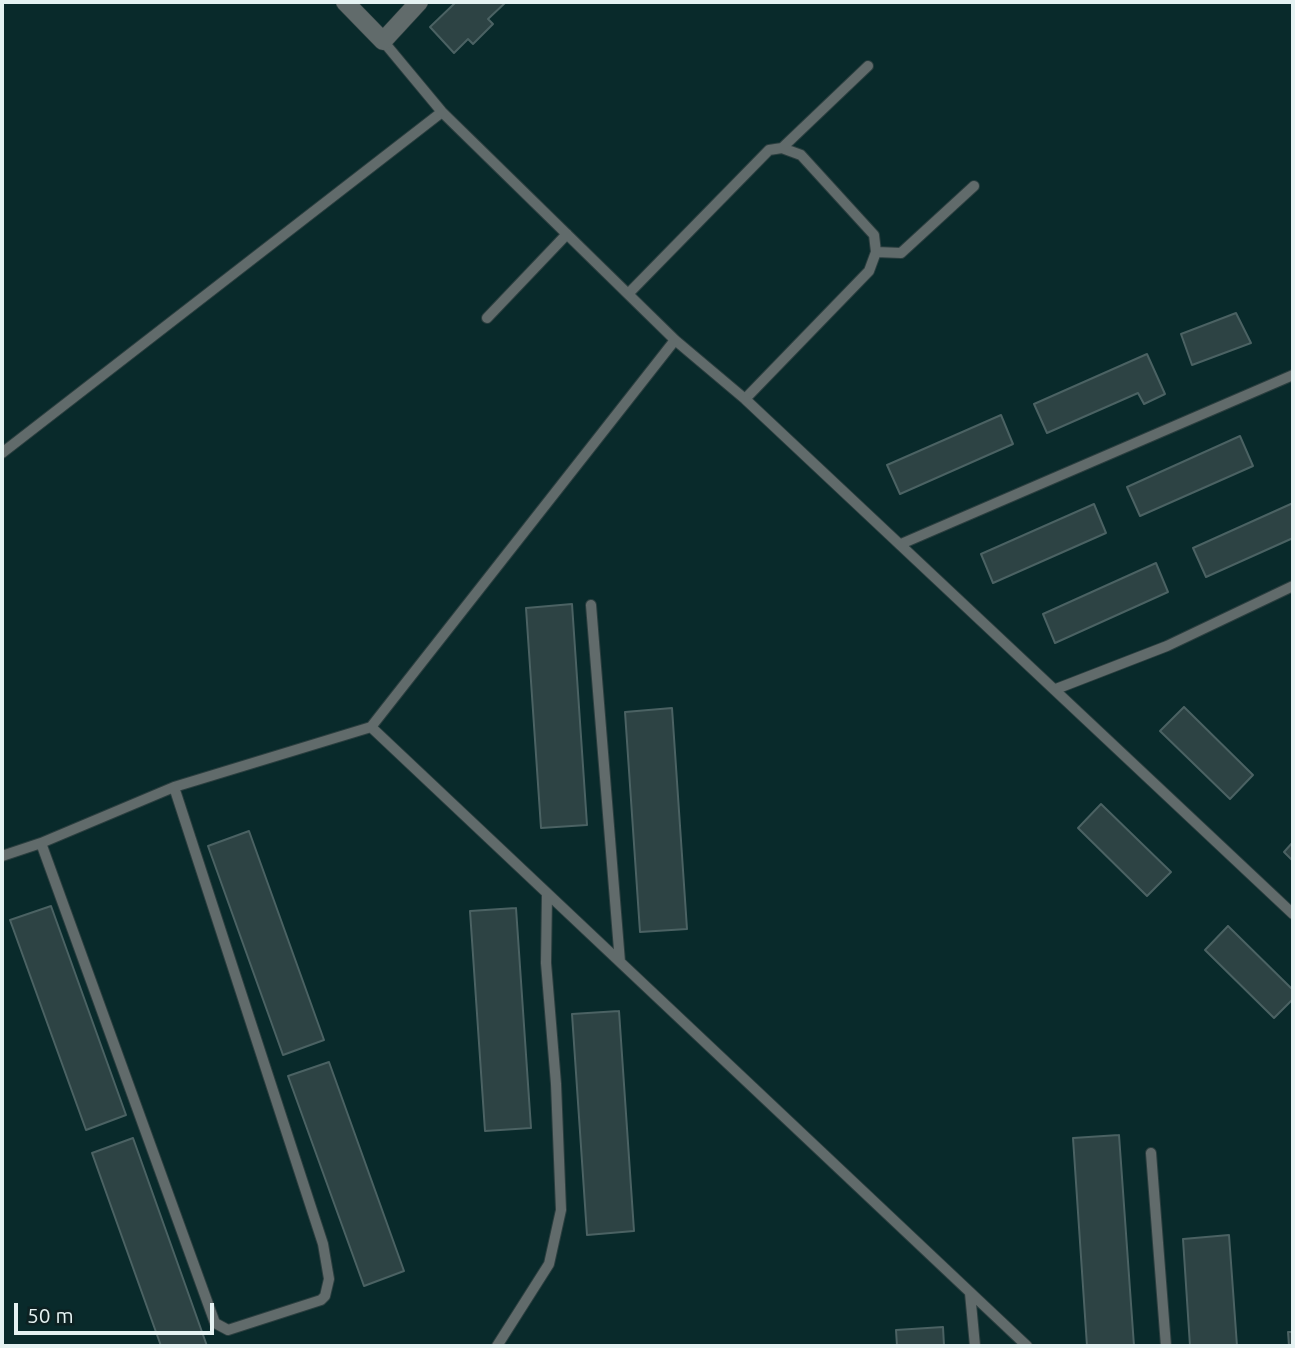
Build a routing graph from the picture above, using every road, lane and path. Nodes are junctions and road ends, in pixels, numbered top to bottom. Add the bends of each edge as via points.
1 (345, 2) edge
2 (419, 2) edge
3 (383, 40) junction
4 (868, 66) dead end
5 (442, 112) junction
6 (782, 148) junction
7 (974, 187) dead end
8 (566, 233) junction
9 (876, 252) junction
10 (628, 294) junction
11 (487, 317) dead end
12 (675, 340) junction
13 (1293, 375) edge
14 (745, 399) junction
15 (2, 453) edge
16 (901, 544) junction
17 (1293, 586) edge
18 (591, 604) dead end
19 (1056, 689) junction
20 (371, 727) junction
21 (174, 787) junction
22 (41, 843) junction
23 (2, 856) edge
24 (547, 893) junction
25 (1293, 914) edge
26 (620, 962) junction
27 (1151, 1153) dead end
28 (970, 1293) junction
29 (497, 1346) edge
30 (975, 1346) edge
31 (1027, 1346) edge
32 (1166, 1346) edge

1 - 3 street
2 - 3 street
3 - 5 lane
4 - 6 lane
5 - 8 lane
5 - 15 lane
6 - 9 lane via 801,155 874,235
6 - 10 lane via 769,150
7 - 9 lane via 901,253
8 - 10 lane
8 - 11 lane
9 - 14 lane via 869,271
10 - 12 lane
12 - 14 lane
12 - 20 lane
13 - 16 lane
14 - 16 lane
16 - 19 lane
17 - 19 lane via 1167,646
18 - 26 lane
19 - 25 lane
20 - 21 lane
20 - 24 lane
21 - 22 lane
21 - 22 lane via 323,1244 328,1279 321,1300 228,1330 215,1323
22 - 23 lane
24 - 26 lane
24 - 29 lane via 561,1210 549,1264
26 - 28 lane
27 - 32 lane
28 - 30 lane
28 - 31 lane

